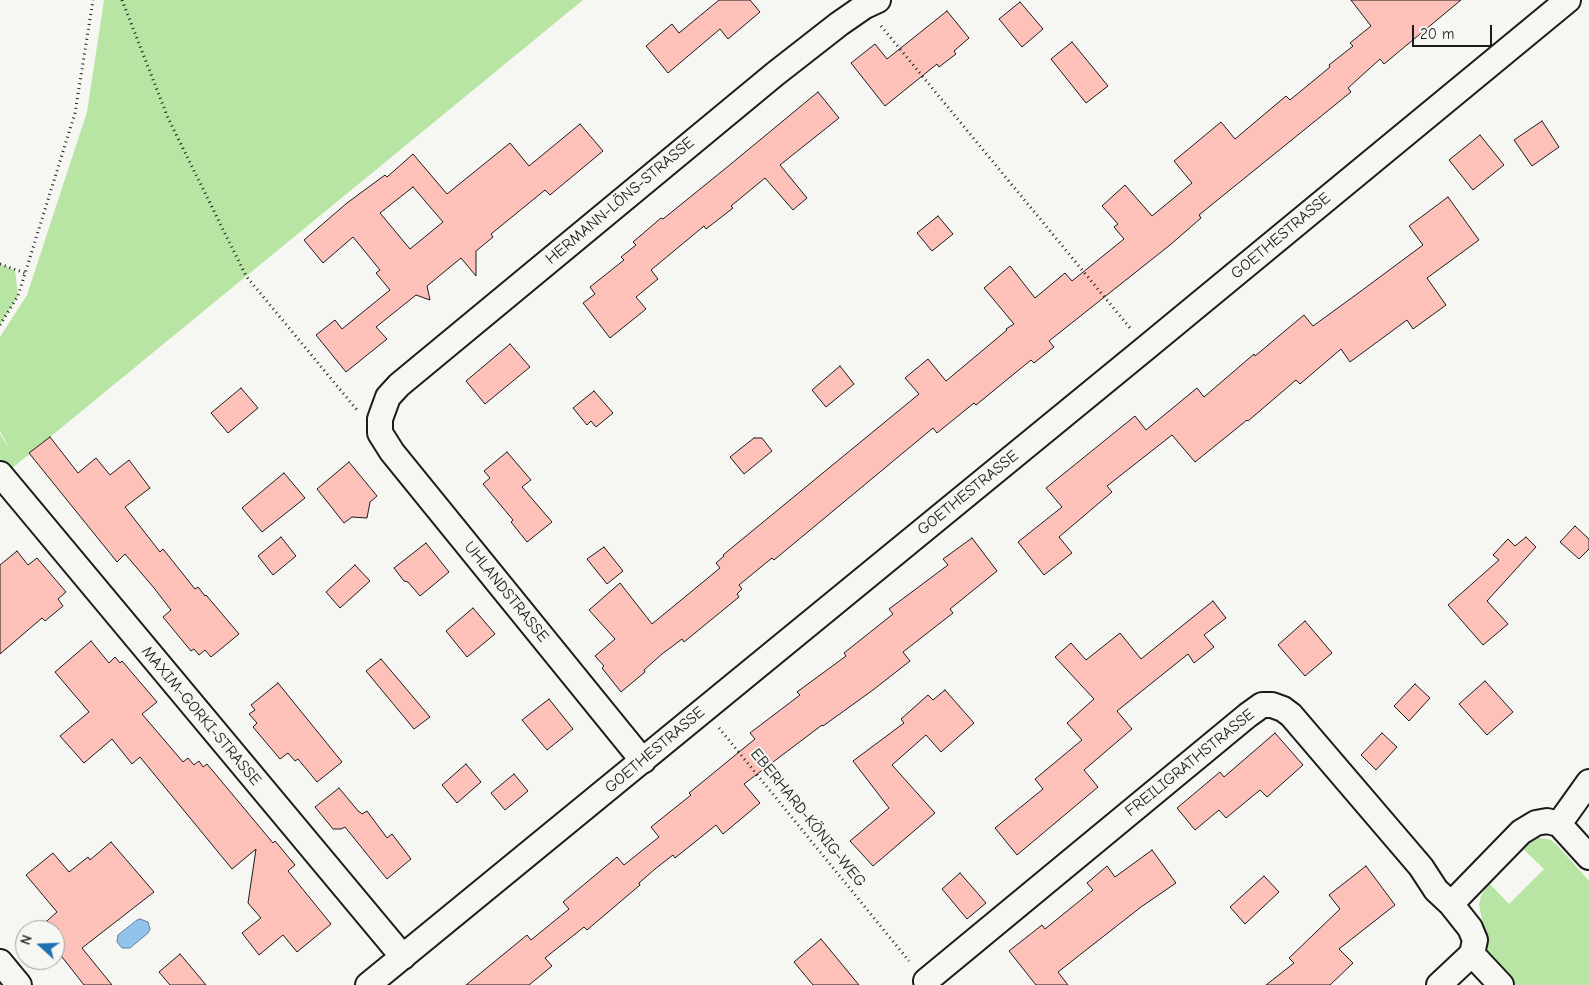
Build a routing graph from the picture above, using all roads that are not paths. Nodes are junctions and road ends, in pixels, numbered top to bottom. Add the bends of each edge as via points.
1 (1568, 0) edge
2 (871, 3) edge
3 (380, 418) joint
4 (0, 474) edge
5 (643, 761) junction
6 (1589, 782) edge
7 (1559, 824) junction
8 (1589, 857) edge
9 (1451, 904) junction
10 (1472, 954) junction
11 (403, 957) junction
12 (0, 962) edge
13 (926, 981) dead end
14 (19, 985) edge
15 (368, 985) edge
16 (1439, 985) edge
17 (1501, 985) edge

1 - 5 street, GOETHESTRASSE
2 - 3 street, HERMANN-LÖNS-STRASSE via 775,74 399,384 388,397
3 - 5 street, UHLANDSTRASSE via 380,433 392,452
4 - 11 street, MAXIM-GORKI-STRASSE
5 - 11 street, GOETHESTRASSE
6 - 7 street
7 - 8 street
7 - 9 street via 1536,823 1521,832
9 - 10 street via 1470,928 1475,940
9 - 13 street, FREILIGRATHSTRASSE via 1291,715 1272,705 1262,705
10 - 16 street
10 - 17 street
11 - 15 street, GOETHESTRASSE
12 - 14 street

